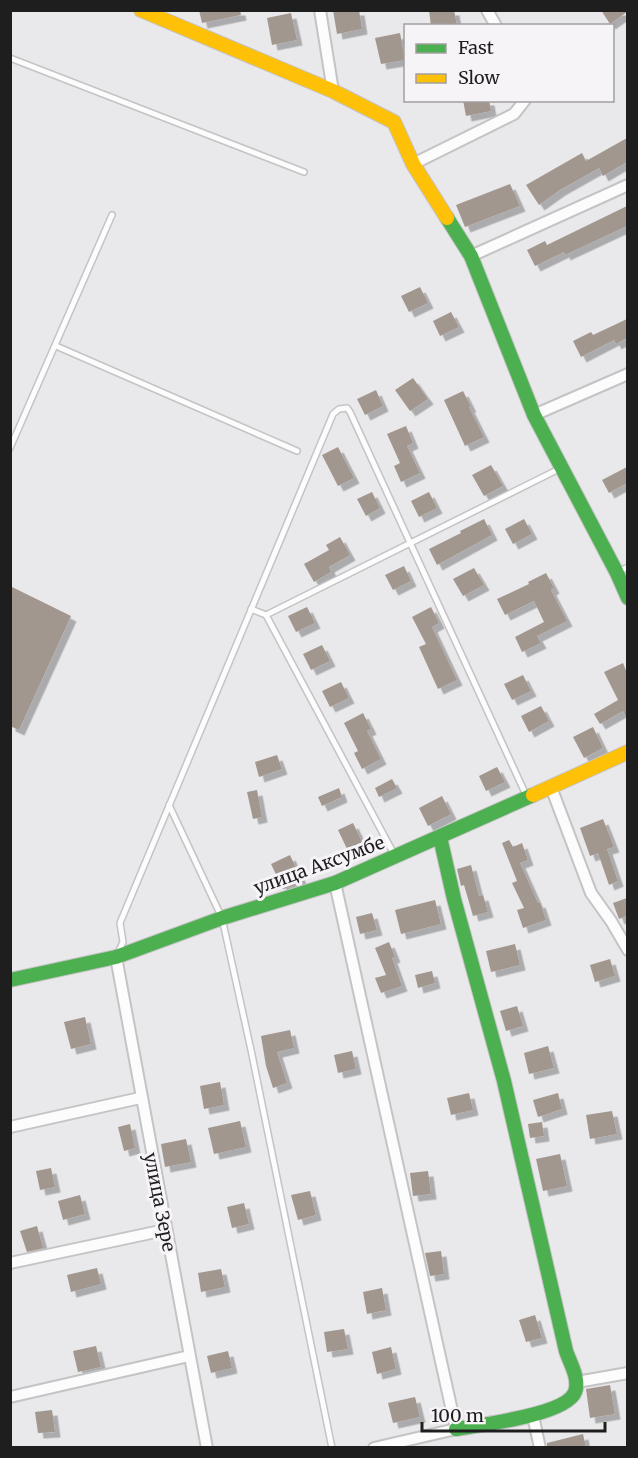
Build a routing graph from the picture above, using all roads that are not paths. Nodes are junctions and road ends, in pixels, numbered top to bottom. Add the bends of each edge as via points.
1 (141, 10) edge
2 (320, 10) edge
3 (487, 10) edge
4 (160, 14) edge
5 (495, 24) edge
6 (10, 58) edge
7 (333, 91) junction
8 (523, 102) edge
9 (413, 164) junction
10 (304, 172) dead end
11 (627, 185) edge
12 (112, 215) dead end
13 (471, 255) junction
14 (56, 346) junction
15 (627, 374) edge
16 (534, 415) junction
17 (10, 448) edge
18 (297, 451) dead end
19 (561, 468) junction
20 (410, 543) junction
21 (622, 570) edge
22 (627, 598) edge
23 (251, 609) junction
24 (266, 615) junction
25 (627, 752) edge
26 (552, 787) junction
27 (527, 797) junction
28 (169, 805) junction
29 (440, 837) junction
30 (396, 857) junction
31 (334, 883) junction
32 (222, 918) junction
33 (627, 950) edge
34 (116, 957) junction
35 (10, 980) edge
36 (140, 1098) junction
37 (10, 1127) edge
38 (165, 1230) junction
39 (10, 1263) edge
40 (189, 1356) junction
41 (627, 1373) edge
42 (577, 1383) junction
43 (10, 1396) edge
44 (533, 1416) junction
45 (456, 1429) junction
46 (420, 1442) edge
47 (207, 1448) edge
48 (332, 1448) edge
49 (374, 1448) edge
50 (540, 1448) edge

1 - 4 street
2 - 7 street
3 - 5 street
4 - 7 street
6 - 10 lane
7 - 9 street via 394,122
8 - 9 street via 514,114
9 - 13 street
11 - 13 street
12 - 14 lane
13 - 16 street
14 - 17 lane
14 - 18 lane
15 - 16 street
16 - 19 street
19 - 20 lane
19 - 21 street
20 - 23 lane via 350,412 347,408 339,409 333,414
20 - 24 lane
20 - 27 lane
21 - 22 street
23 - 24 lane
23 - 28 lane
24 - 30 lane
25 - 26 street, улица Аксумбе
26 - 27 street, улица Аксумбе
26 - 33 street via 591,893
27 - 29 street, улица Аксумбе
28 - 32 lane
28 - 34 lane via 120,923 123,942
29 - 30 street, улица Аксумбе
29 - 42 street
30 - 31 street, улица Аксумбе
31 - 32 street, улица Аксумбе
31 - 45 street
32 - 34 street, улица Аксумбе
32 - 48 lane
34 - 35 street, улица Аксумбе
34 - 36 street, улица Зере
36 - 37 street
36 - 38 street, улица Зере
38 - 39 street
38 - 40 street, улица Зере
40 - 43 street
40 - 47 street, улица Зере
41 - 42 street
42 - 44 street via 570,1399
44 - 45 street
44 - 50 street
45 - 46 street
46 - 49 street

